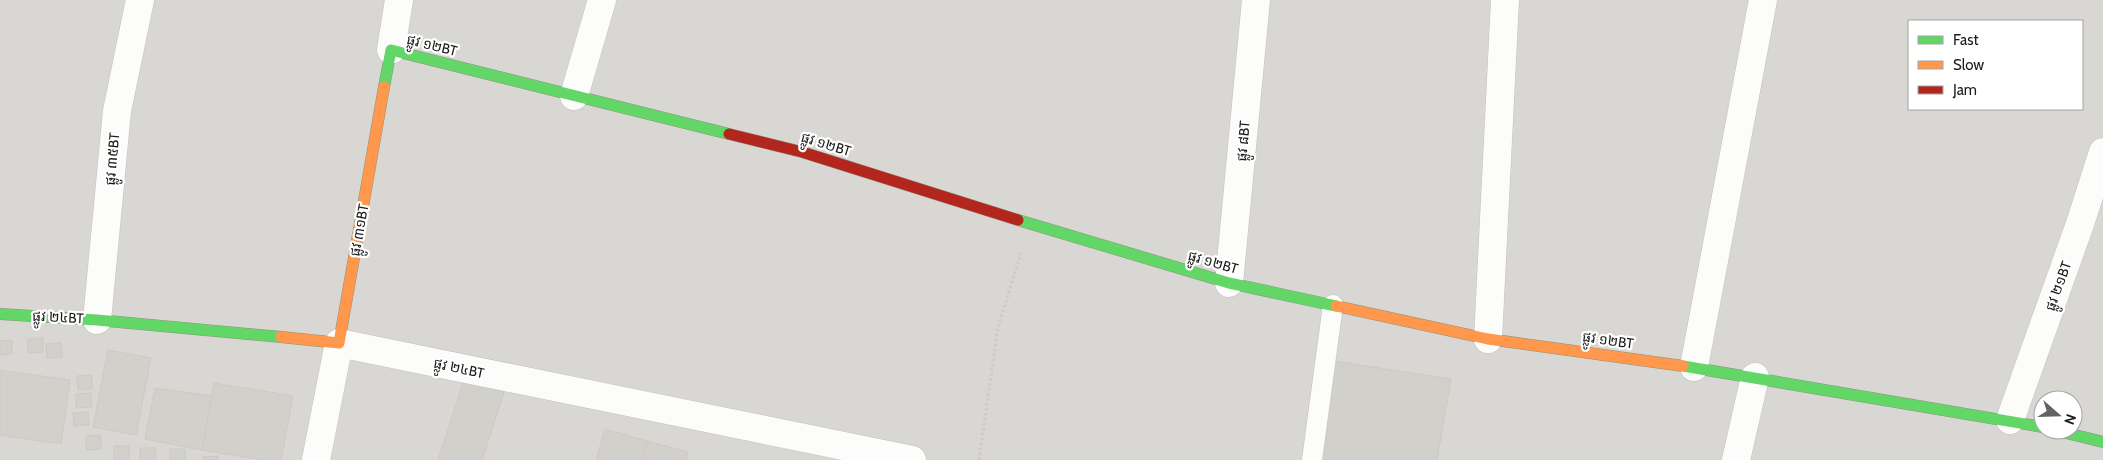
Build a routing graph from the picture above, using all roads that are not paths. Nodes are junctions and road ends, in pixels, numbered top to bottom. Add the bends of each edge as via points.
1 (140, 0) edge
2 (399, 0) edge
3 (602, 0) edge
4 (1256, 0) edge
5 (1505, 0) edge
6 (1763, 0) edge
7 (391, 50) junction
8 (574, 96) junction
9 (2103, 152) edge
10 (1229, 283) junction
11 (1333, 305) junction
12 (0, 314) edge
13 (97, 320) junction
14 (1488, 339) junction
15 (340, 343) junction
16 (1694, 367) junction
17 (1755, 377) junction
18 (2010, 420) junction
19 (2033, 425) edge
20 (2083, 437) edge
21 (2103, 442) edge
22 (316, 460) edge
23 (912, 460) edge
24 (1312, 460) edge
25 (1736, 460) edge

1 - 13 street, ផ្លូវ ៣៥BT via 117,111
2 - 7 street, ផ្លូវ ៣១BT
3 - 8 street
4 - 10 street, ផ្លូវ ៨BT
5 - 14 street
6 - 16 street
7 - 8 street, ផ្លូវ ១២BT
7 - 15 street, ផ្លូវ ៣១BT
8 - 10 street, ផ្លូវ ១២BT via 802,152
9 - 18 street, ផ្លូវ ២១BT
10 - 11 street, ផ្លូវ ១២BT
11 - 14 street, ផ្លូវ ១២BT
11 - 24 lane
12 - 13 street, ផ្លូវ ២៤BT
13 - 15 street, ផ្លូវ ២៤BT
14 - 16 street, ផ្លូវ ១២BT
15 - 22 street, ផ្លូវ ៣១BT
15 - 23 street, ផ្លូវ ២៤BT
16 - 17 street, ផ្លូវ ១២BT
17 - 18 street, ផ្លូវ ១២BT
17 - 25 street
18 - 19 street, ផ្លូវ ១២BT
20 - 21 street

